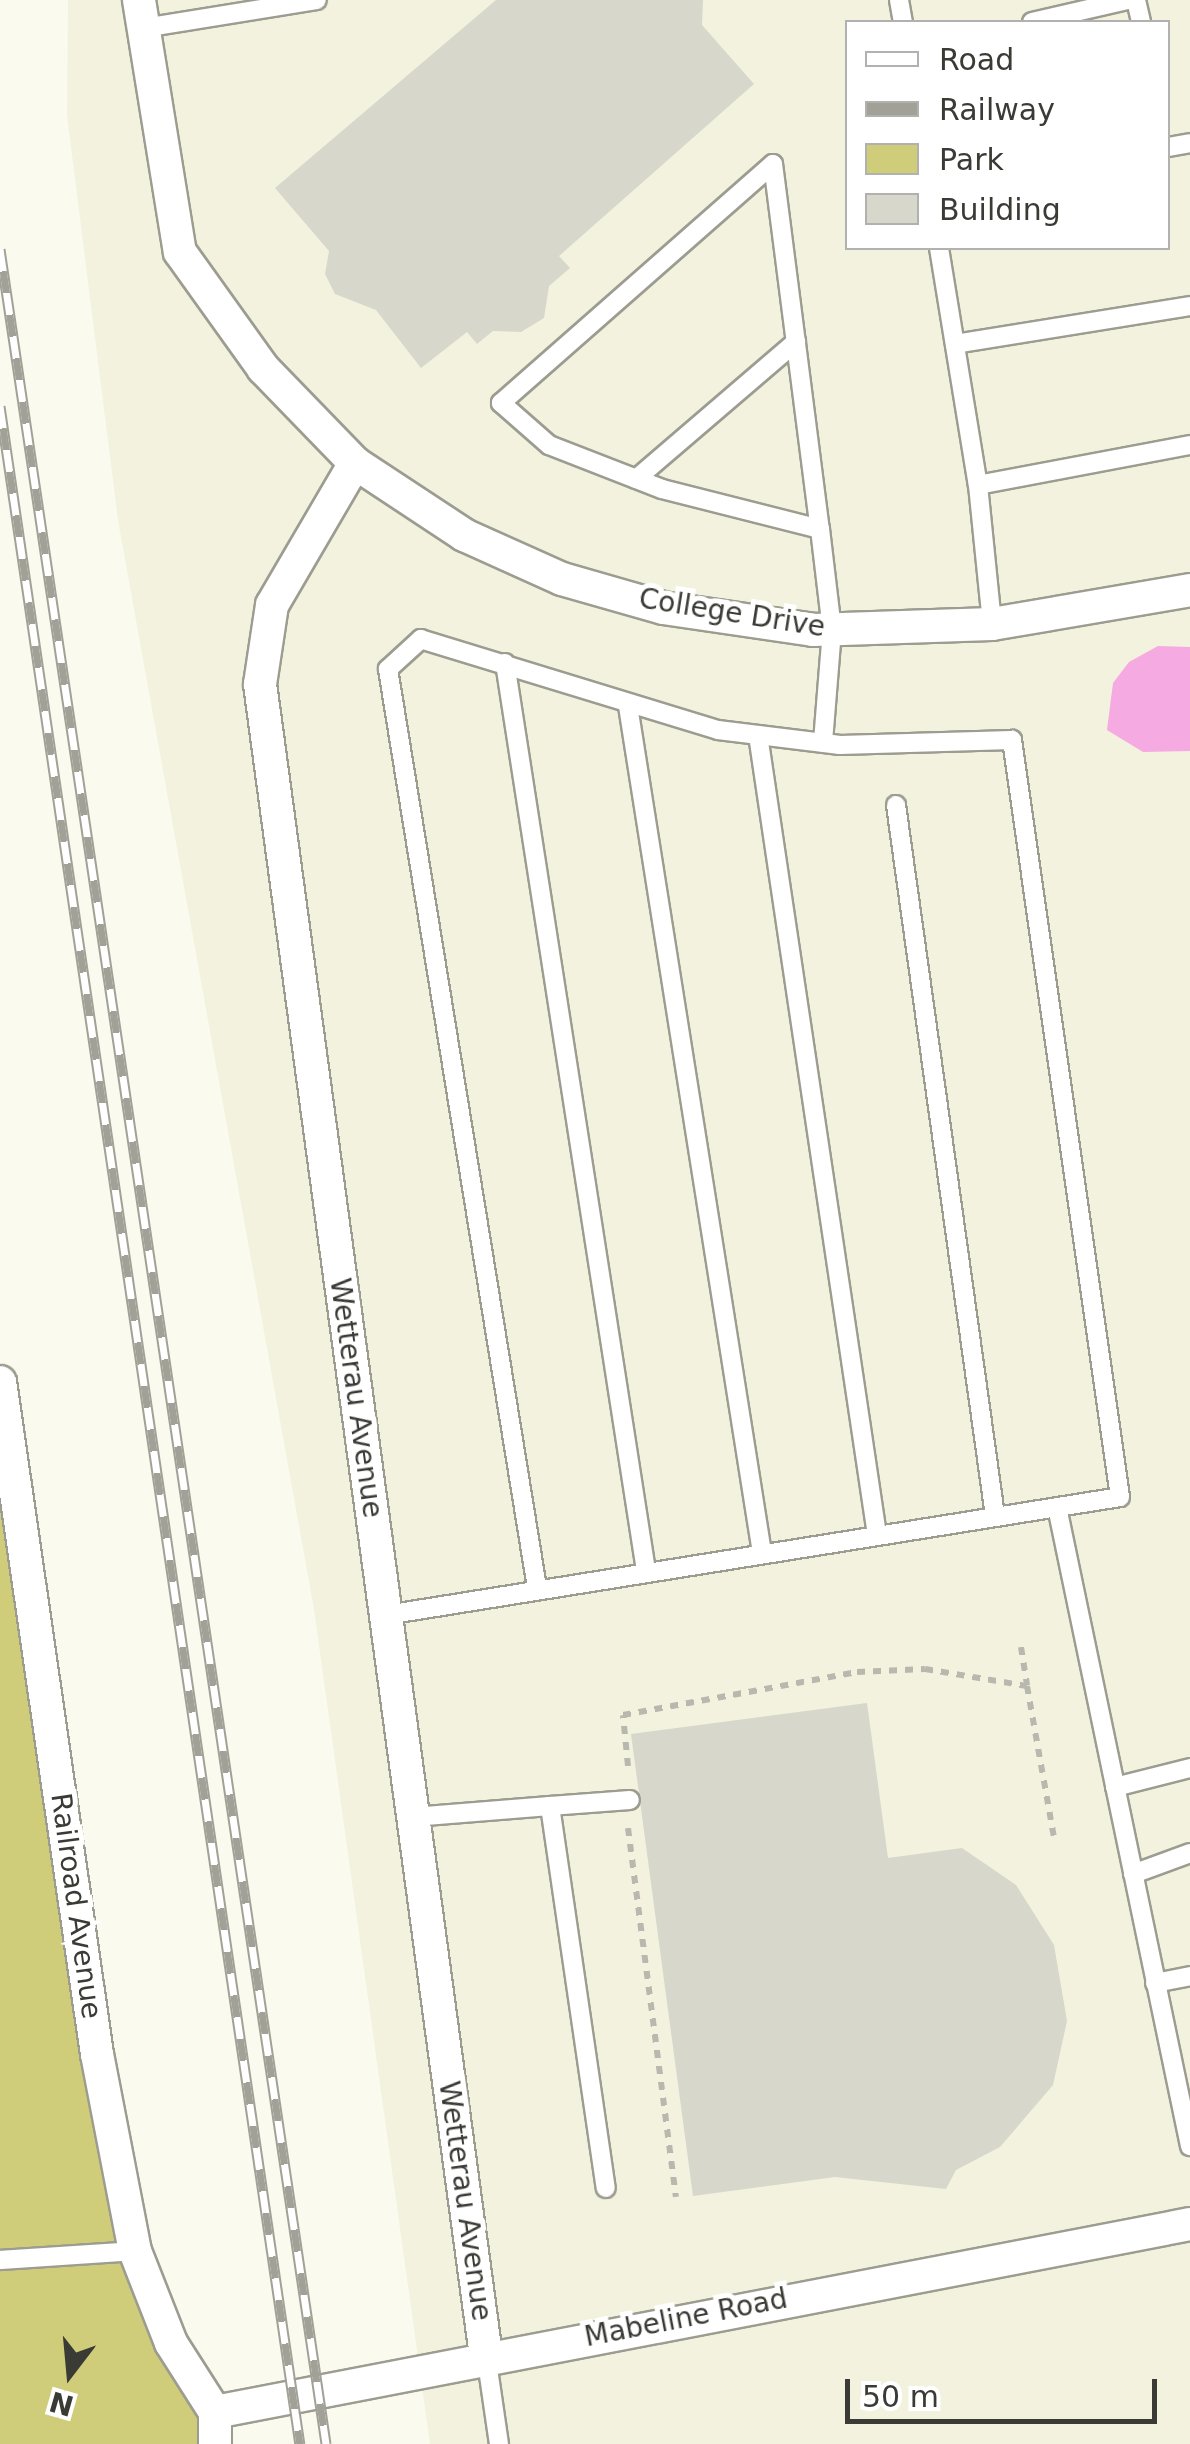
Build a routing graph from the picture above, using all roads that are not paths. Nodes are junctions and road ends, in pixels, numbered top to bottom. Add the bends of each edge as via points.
1 (317, 0) edge
2 (1127, 0) edge
3 (223, 8) edge
4 (142, 14) edge
5 (1041, 20) edge
6 (940, 250) edge
7 (1190, 306) edge
8 (796, 342) junction
9 (955, 344) junction
10 (1190, 446) edge
11 (355, 462) junction
12 (636, 479) junction
13 (978, 486) junction
14 (820, 529) junction
15 (1190, 590) edge
16 (992, 624) junction
17 (832, 630) junction
18 (505, 663) junction
19 (628, 706) junction
20 (758, 736) junction
21 (823, 743) junction
22 (896, 805) dead end
23 (0, 1382) edge
24 (1057, 1507) junction
25 (995, 1516) junction
26 (877, 1534) junction
27 (762, 1553) junction
28 (646, 1571) junction
29 (536, 1588) junction
30 (386, 1615) junction
31 (1190, 1768) edge
32 (1115, 1787) junction
33 (630, 1800) dead end
34 (550, 1806) junction
35 (413, 1817) junction
36 (1190, 1852) edge
37 (1133, 1874) junction
38 (1190, 1976) edge
39 (1156, 1983) junction
40 (1186, 2103) edge
41 (1190, 2146) edge
42 (606, 2188) dead end
43 (1190, 2224) edge
44 (135, 2250) junction
45 (0, 2260) edge
46 (486, 2355) junction
47 (214, 2428) edge
48 (499, 2444) edge

1 - 3 lane
2 - 5 lane
3 - 4 lane
4 - 11 street, College Drive via 180,252 262,368
6 - 9 lane
7 - 9 lane
8 - 12 lane
8 - 12 lane via 773,164 500,402 548,445
8 - 14 lane
9 - 13 lane
10 - 13 lane
11 - 17 street, College Drive via 464,535 562,579 663,608
11 - 30 street, Wetterau Avenue via 272,605 260,684
12 - 14 lane
13 - 16 lane
14 - 17 lane
15 - 16 street, College Drive
16 - 17 street, College Drive
17 - 21 lane
18 - 19 lane
18 - 28 lane
18 - 29 lane via 421,639 388,669
19 - 20 lane
19 - 27 lane
20 - 21 lane
20 - 26 lane
21 - 24 lane via 1012,740 1120,1497
22 - 25 lane
23 - 44 street, Railroad Avenue via 96,2054
24 - 25 lane
24 - 32 lane
25 - 26 lane
26 - 27 lane
27 - 28 lane
28 - 29 lane
29 - 30 lane
30 - 35 street, Wetterau Avenue
31 - 32 lane
32 - 37 lane
33 - 34 lane
34 - 35 lane
34 - 42 lane
35 - 46 street, Wetterau Avenue
36 - 37 lane
37 - 39 lane
38 - 39 lane
39 - 40 lane
40 - 41 lane
43 - 46 street, Mabeline Road
44 - 45 lane
44 - 47 street, Railroad Avenue
46 - 47 street, Mabeline Road
46 - 48 lane

